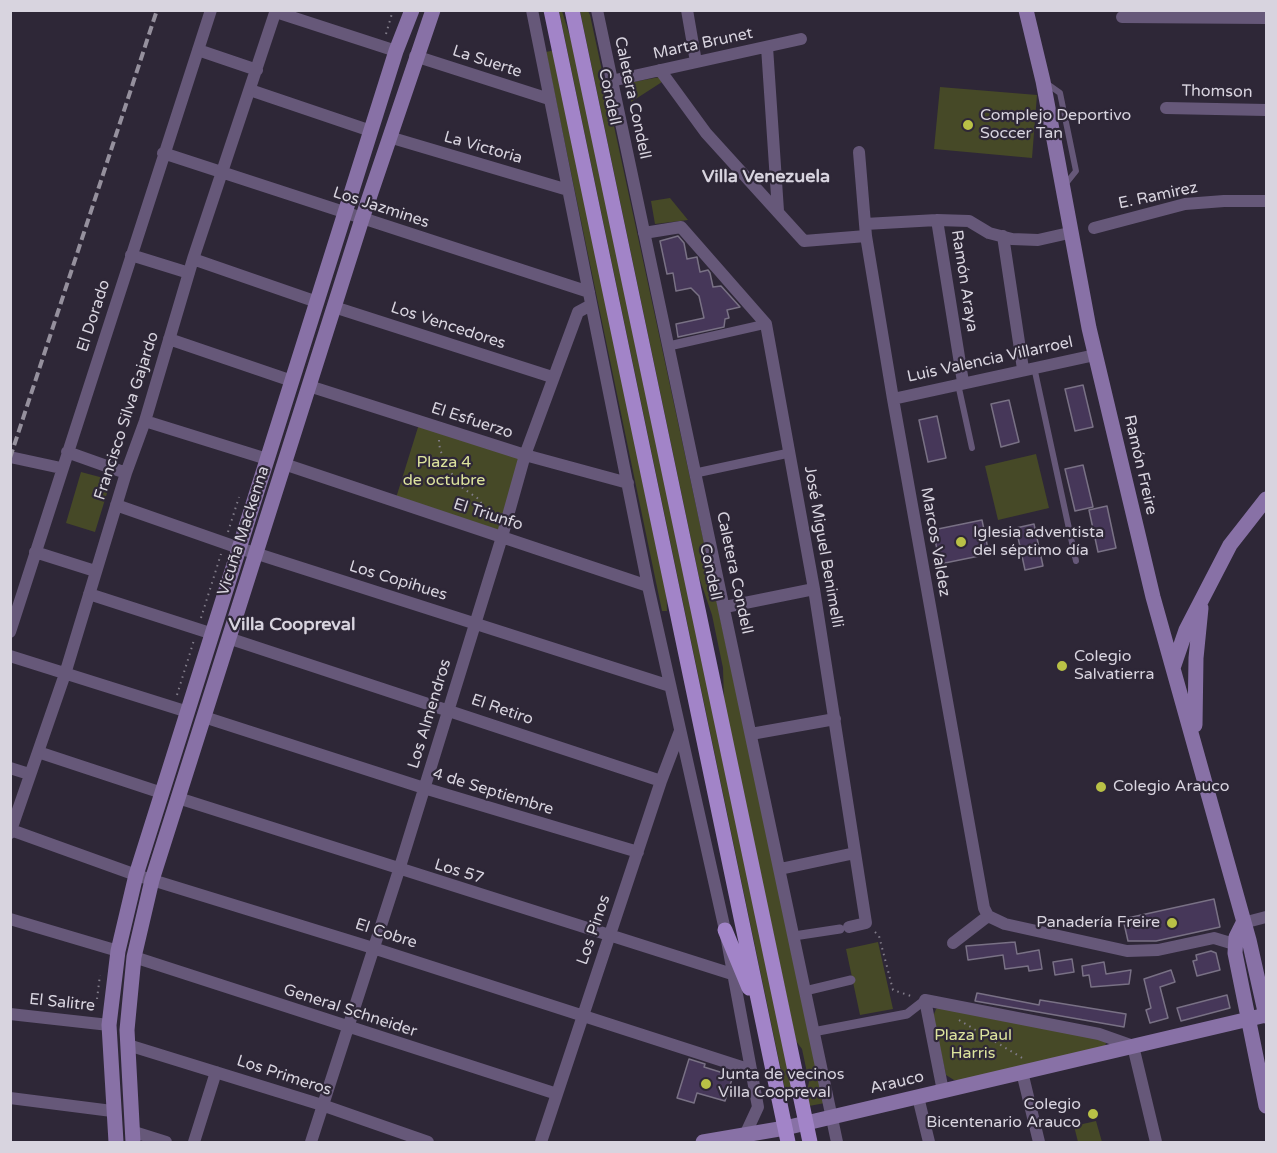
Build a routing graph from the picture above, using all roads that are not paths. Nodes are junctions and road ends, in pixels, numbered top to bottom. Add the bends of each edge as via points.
1 (211, 10) edge
2 (412, 10) edge
3 (433, 10) edge
4 (532, 10) edge
5 (551, 10) edge
6 (572, 10) edge
7 (597, 10) edge
8 (687, 10) edge
9 (1026, 10) edge
10 (276, 11) edge
11 (1122, 17) dead end
12 (1266, 18) edge
13 (801, 39) dead end
14 (767, 46) junction
15 (198, 50) junction
16 (396, 51) junction
17 (415, 56) junction
18 (696, 62) junction
19 (256, 70) junction
20 (660, 70) junction
21 (611, 81) junction
22 (250, 90) junction
23 (549, 99) junction
24 (1166, 108) dead end
25 (1266, 110) edge
26 (371, 131) junction
27 (388, 137) junction
28 (859, 152) dead end
29 (163, 153) junction
30 (223, 172) junction
31 (568, 190) junction
32 (1266, 201) edge
33 (778, 211) junction
34 (345, 214) junction
35 (362, 219) junction
36 (937, 220) junction
37 (1094, 228) dead end
38 (866, 230) junction
39 (644, 233) junction
40 (1069, 233) junction
41 (1003, 236) junction
42 (131, 255) junction
43 (193, 259) junction
44 (189, 273) junction
45 (590, 298) junction
46 (317, 302) junction
47 (334, 307) junction
48 (766, 324) junction
49 (169, 339) junction
50 (669, 346) junction
51 (1095, 355) junction
52 (1028, 368) junction
53 (552, 377) junction
54 (292, 381) junction
55 (960, 383) junction
56 (309, 386) junction
57 (893, 399) junction
58 (146, 421) junction
59 (972, 448) dead end
60 (68, 452) junction
61 (789, 453) junction
62 (525, 455) junction
63 (10, 457) edge
64 (267, 459) junction
65 (284, 464) junction
66 (61, 468) junction
67 (126, 473) junction
68 (696, 473) junction
69 (628, 483) junction
70 (1266, 499) edge
71 (116, 505) junction
72 (497, 535) junction
73 (239, 548) junction
74 (35, 552) junction
75 (255, 553) junction
76 (1076, 561) dead end
77 (95, 571) junction
78 (648, 586) junction
79 (814, 589) junction
80 (89, 594) junction
81 (1204, 594) junction
82 (725, 607) junction
83 (476, 622) junction
84 (1162, 628) junction
85 (1186, 630) junction
86 (10, 632) edge
87 (213, 633) junction
88 (228, 638) junction
89 (10, 656) edge
90 (1173, 668) junction
91 (65, 674) junction
92 (670, 686) junction
93 (449, 709) junction
94 (188, 712) junction
95 (204, 717) junction
96 (835, 719) junction
97 (681, 730) junction
98 (751, 734) junction
99 (38, 752) junction
100 (1199, 758) junction
101 (10, 768) edge
102 (29, 774) junction
103 (661, 781) junction
104 (424, 788) junction
105 (162, 793) junction
106 (178, 798) junction
107 (11, 831) edge
108 (638, 852) junction
109 (855, 853) junction
110 (780, 869) junction
111 (399, 870) junction
112 (136, 875) junction
113 (152, 880) junction
114 (988, 915) junction
115 (1266, 917) edge
116 (10, 919) edge
117 (1243, 922) junction
118 (844, 928) joint
119 (725, 930) junction
120 (610, 935) junction
121 (794, 936) junction
122 (953, 943) dead end
123 (1234, 944) junction
124 (374, 948) junction
125 (118, 951) junction
126 (134, 957) junction
127 (1254, 960) junction
128 (732, 974) junction
129 (851, 980) dead end
130 (805, 991) junction
131 (925, 1000) junction
132 (10, 1014) edge
133 (582, 1015) junction
134 (1266, 1016) edge
135 (1247, 1019) junction
136 (763, 1023) junction
137 (109, 1025) junction
138 (349, 1028) junction
139 (813, 1032) junction
140 (128, 1045) junction
141 (1133, 1046) junction
142 (751, 1070) junction
143 (216, 1072) junction
144 (1022, 1072) junction
145 (943, 1091) junction
146 (557, 1094) junction
147 (918, 1097) junction
148 (10, 1098) edge
149 (322, 1105) junction
150 (1266, 1106) edge
151 (112, 1111) junction
152 (831, 1117) junction
153 (806, 1123) junction
154 (745, 1135) junction
155 (787, 1135) edge
156 (132, 1137) edge
157 (116, 1143) edge
158 (166, 1143) edge
159 (194, 1143) edge
160 (311, 1143) edge
161 (428, 1143) edge
162 (541, 1143) edge
163 (703, 1143) edge
164 (810, 1143) edge
165 (837, 1143) edge
166 (928, 1143) edge
167 (1039, 1143) edge
168 (1156, 1143) edge

1 - 15 street, El Dorado
2 - 16 main road, Vicuña Mackenna
3 - 17 main road, Vicuña Mackenna
4 - 23 street
5 - 136 main road
6 - 153 main road, Condell
7 - 21 street, Caletera Condell
8 - 18 street
9 - 40 main road, Ramón Freire via 1043,81
10 - 16 street
10 - 19 street, Francisco Silva Gajardo
11 - 12 street
13 - 14 street, Marta Brunet
14 - 18 street, Marta Brunet
14 - 33 street
15 - 19 street
15 - 29 street, El Dorado
16 - 26 main road, Vicuña Mackenna
17 - 23 street, La Suerte
17 - 27 main road, Vicuña Mackenna
18 - 20 street, Marta Brunet
19 - 22 street, Francisco Silva Gajardo
20 - 21 street, Marta Brunet
20 - 33 street via 706,133
21 - 39 street, Caletera Condell
22 - 26 street
22 - 30 street, Francisco Silva Gajardo
23 - 31 street
24 - 25 street, Thomson
26 - 34 main road, Vicuña Mackenna
27 - 31 street, La Victoria
27 - 35 main road, Vicuña Mackenna
28 - 38 street, Marcos Valdez
29 - 30 street, Los Jazmines
29 - 42 street, El Dorado
30 - 34 street, Los Jazmines
30 - 43 street, Francisco Silva Gajardo
31 - 45 street
32 - 37 street, E. Ramirez via 1185,204
33 - 38 street via 804,241
34 - 35 street, Los Jazmines
34 - 46 main road, Vicuña Mackenna
35 - 45 street, Los Jazmines
35 - 47 main road, Vicuña Mackenna
36 - 38 street
36 - 41 street via 969,221
36 - 55 street, Ramón Araya
38 - 57 street, Marcos Valdez
39 - 48 street via 681,227
39 - 50 street, Caletera Condell
40 - 41 street via 1038,240
40 - 51 main road, Ramón Freire
41 - 52 street
42 - 44 street
42 - 60 street, El Dorado
43 - 44 street, Francisco Silva Gajardo
43 - 46 street
44 - 49 street, Francisco Silva Gajardo
45 - 53 street, Los Almendros via 578,312
45 - 69 street
46 - 54 main road, Vicuña Mackenna
47 - 53 street, Los Vencedores
47 - 56 main road, Vicuña Mackenna
48 - 50 street
48 - 61 street, José Miguel Benimelli
49 - 54 street
49 - 58 street, Francisco Silva Gajardo
50 - 68 street, Caletera Condell
51 - 52 street, Luis Valencia Villarroel
51 - 84 main road, Ramón Freire
52 - 55 street, Luis Valencia Villarroel
52 - 76 lane
53 - 62 street, Los Almendros
54 - 64 main road, Vicuña Mackenna
55 - 57 street, Luis Valencia Villarroel
55 - 59 lane
56 - 62 street, El Esfuerzo
56 - 65 main road, Vicuña Mackenna
57 - 114 street, Marcos Valdez via 981,895
58 - 64 street
58 - 67 street, Francisco Silva Gajardo
60 - 66 street, El Dorado
60 - 67 street
61 - 68 street
61 - 79 street, José Miguel Benimelli
62 - 69 street, El Esfuerzo
62 - 72 street, Los Almendros
63 - 66 street
64 - 73 main road, Vicuña Mackenna
65 - 72 street, El Triunfo
65 - 75 main road, Vicuña Mackenna
66 - 74 street, El Dorado
67 - 71 street, Francisco Silva Gajardo
68 - 82 street, Caletera Condell
69 - 78 street
70 - 81 main road via 1230,545
71 - 73 street, Los Copihues
71 - 77 street, Francisco Silva Gajardo
72 - 78 street, El Triunfo
72 - 83 street, Los Almendros
73 - 75 street, Los Copihues
73 - 87 main road, Vicuña Mackenna
74 - 77 street
74 - 86 street, El Dorado
75 - 83 street, Los Copihues
75 - 88 main road, Vicuña Mackenna
77 - 80 street, Francisco Silva Gajardo
78 - 92 street
79 - 82 street
79 - 96 street, José Miguel Benimelli
80 - 87 street
80 - 91 street, Francisco Silva Gajardo
81 - 85 main road
81 - 100 main road via 1195,690
82 - 98 street, Caletera Condell
83 - 92 street, Los Copihues
83 - 93 street, Los Almendros
84 - 85 main road
84 - 90 main road, Ramón Freire
85 - 90 main road
87 - 94 main road, Vicuña Mackenna
88 - 93 street, El Retiro
88 - 95 main road, Vicuña Mackenna
89 - 91 street
90 - 100 main road, Ramón Freire
91 - 94 street
91 - 99 street, Francisco Silva Gajardo
92 - 97 street
93 - 103 street, El Retiro
93 - 104 street, Los Almendros
94 - 105 main road, Vicuña Mackenna
95 - 104 street, 4 de Septiembre
95 - 106 main road, Vicuña Mackenna
96 - 98 street
96 - 109 street, José Miguel Benimelli
97 - 103 street, Los Pinos
97 - 119 street
98 - 110 street, Caletera Condell
99 - 102 street, Francisco Silva Gajardo
99 - 105 street
100 - 117 main road, Ramón Freire
101 - 102 street
102 - 107 street, Francisco Silva Gajardo
103 - 108 street, Los Pinos
104 - 108 street, 4 de Septiembre
104 - 111 street, Los Almendros
105 - 112 main road, Vicuña Mackenna
106 - 111 street, Los 57
106 - 113 main road, Vicuña Mackenna
107 - 112 street, El Cobre
108 - 120 street, Los Pinos
109 - 110 street
109 - 118 street, José Miguel Benimelli via 866,924
110 - 121 street, Caletera Condell
111 - 120 street, Los 57
111 - 124 street, Los Almendros
112 - 113 street, El Cobre
112 - 125 main road, Vicuña Mackenna
113 - 124 street, El Cobre
113 - 126 main road, Vicuña Mackenna
114 - 122 street
114 - 123 street via 1005,924 1127,951 1158,950 1214,938
115 - 117 street
116 - 125 street
117 - 123 main road
117 - 127 main road, Ramón Freire
118 - 121 street
119 - 128 street
119 - 136 main road
120 - 128 street, Los 57
120 - 133 street, Los Pinos
121 - 130 street, Caletera Condell
123 - 127 main road
123 - 135 main road
124 - 133 street, El Cobre
124 - 138 street, Los Almendros
125 - 137 main road, Vicuña Mackenna
126 - 138 street, General Schneider
126 - 140 main road, Vicuña Mackenna
127 - 134 main road, Ramón Freire
128 - 142 street
129 - 130 street
130 - 139 street, Caletera Condell
131 - 139 street via 907,1014
131 - 141 street via 1099,1034
131 - 145 street
132 - 137 street, El Salitre
133 - 142 street, El Cobre
133 - 146 street, Los Pinos
134 - 135 main road, Arauco
135 - 141 main road, Arauco
135 - 150 main road
136 - 155 main road
137 - 151 main road, Vicuña Mackenna
138 - 146 street, General Schneider
138 - 149 street, Los Almendros
139 - 152 street, Caletera Condell
140 - 143 street, Los Primeros
140 - 156 main road, Vicuña Mackenna
141 - 144 main road, Arauco
141 - 168 street
142 - 154 street via 758,1107
143 - 149 street, Los Primeros
143 - 159 street
144 - 145 main road, Arauco
144 - 167 street
145 - 147 main road, Arauco
146 - 162 street, Los Pinos
147 - 152 main road, Arauco
147 - 166 street
148 - 151 street
149 - 160 street, Los Almendros
149 - 161 street, Los Primeros
151 - 157 main road, Vicuña Mackenna
152 - 153 main road, Arauco
152 - 165 street, Caletera Condell
153 - 155 main road, Arauco
153 - 164 main road, Condell
154 - 155 main road, Arauco
154 - 163 main road, Arauco
156 - 158 street

